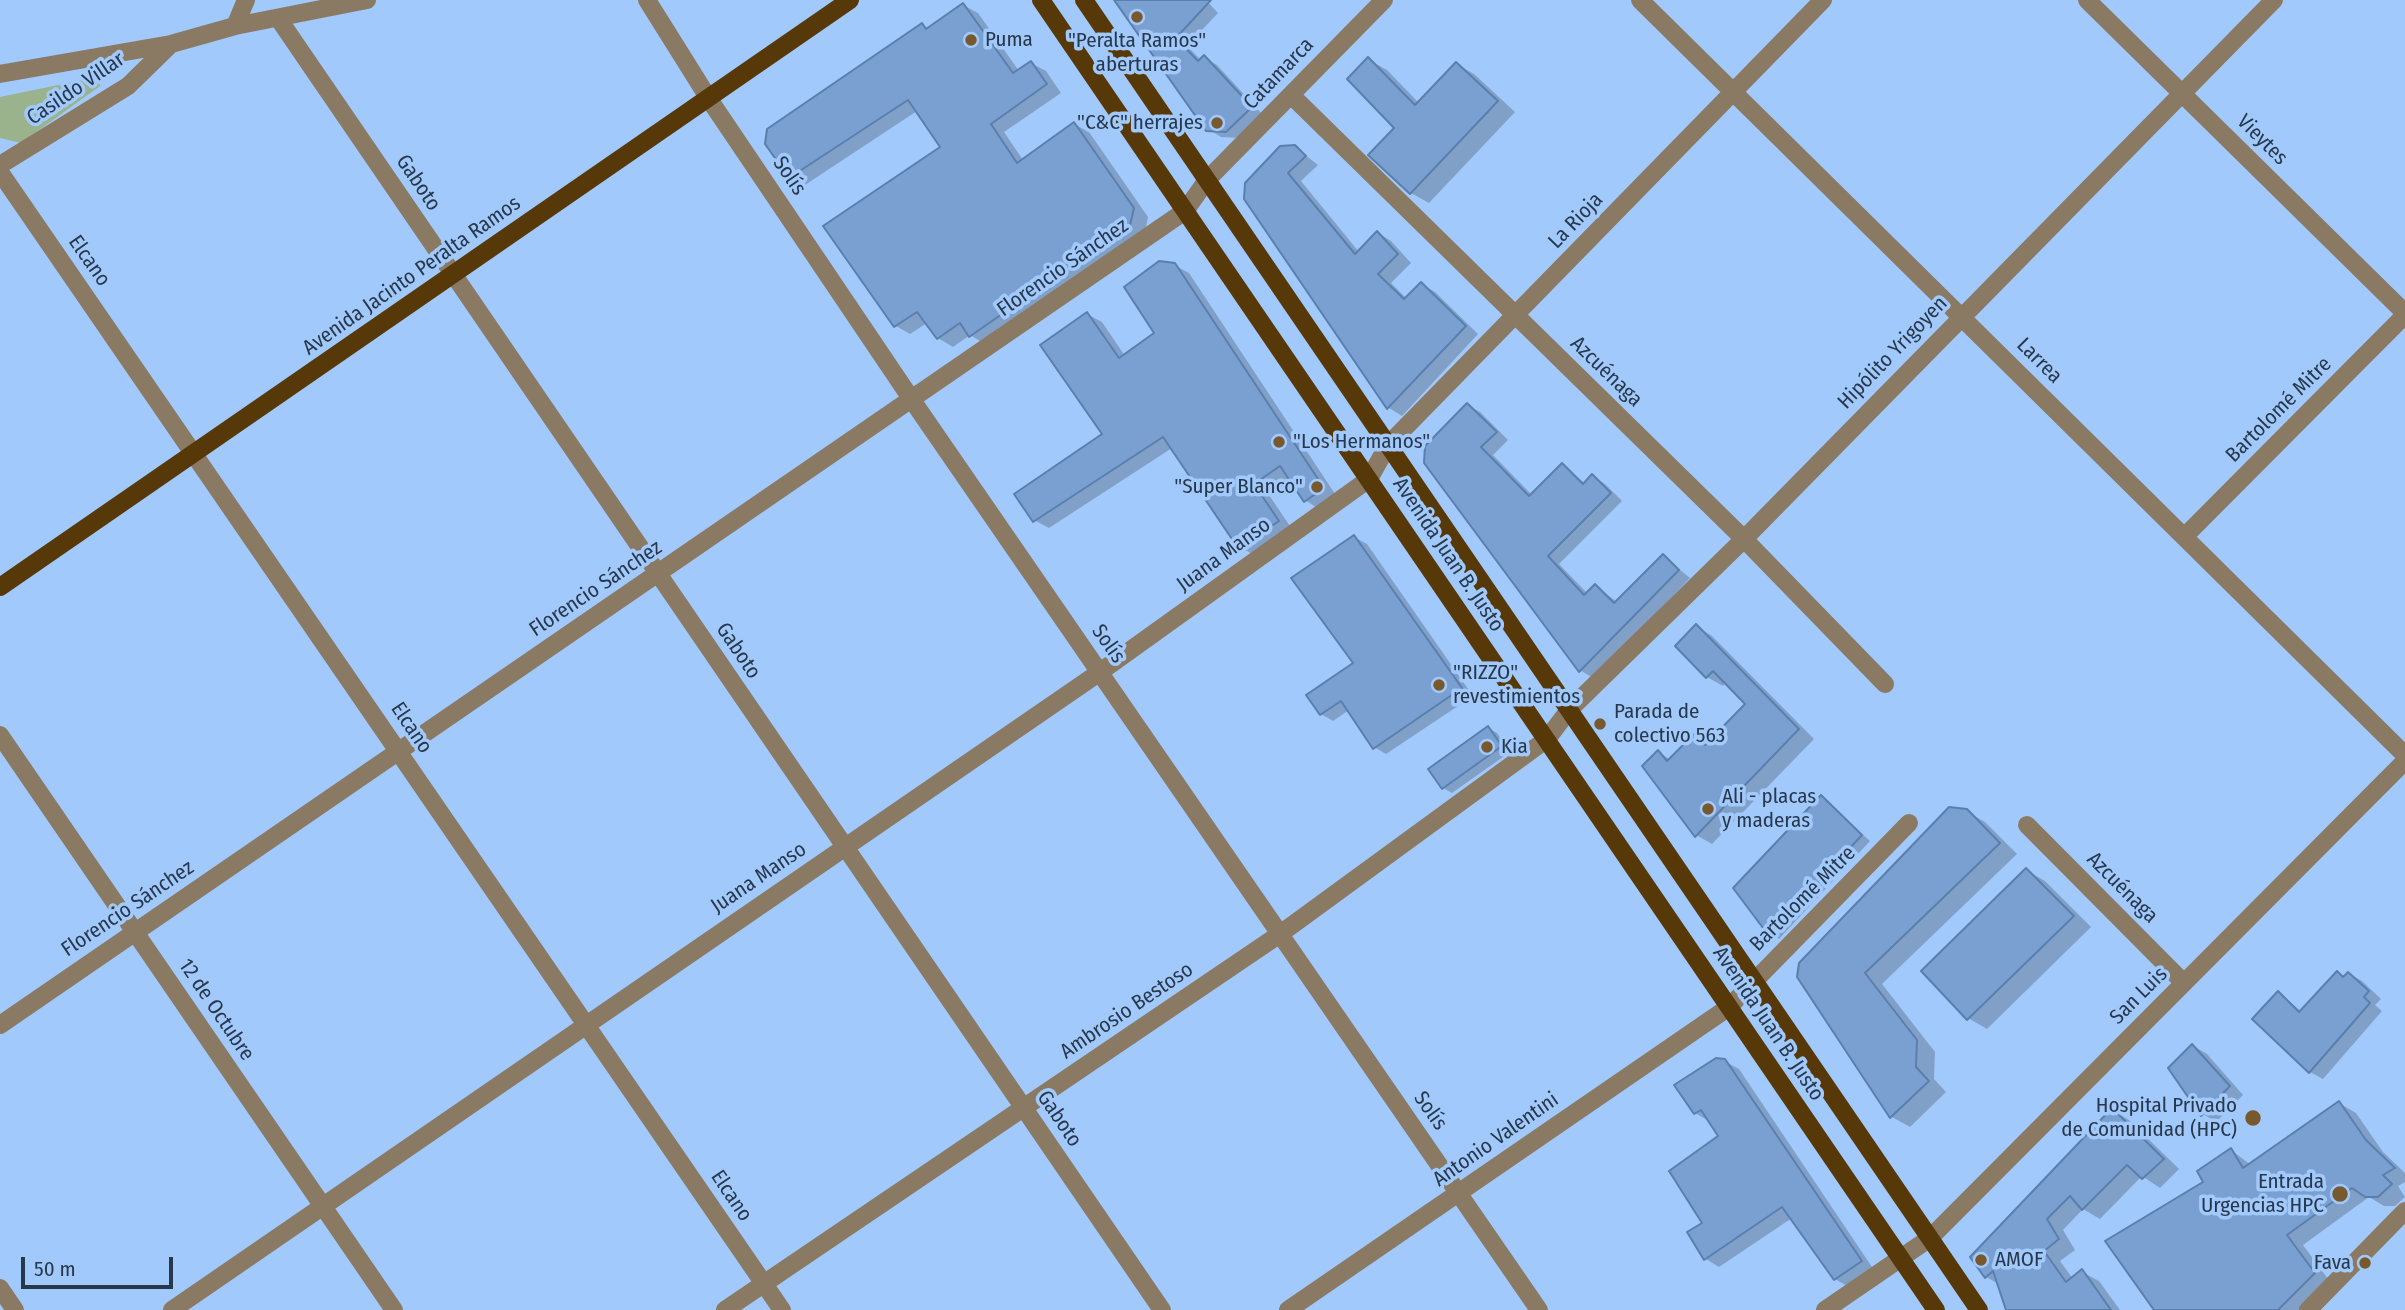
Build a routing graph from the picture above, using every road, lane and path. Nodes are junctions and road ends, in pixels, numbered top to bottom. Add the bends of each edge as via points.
1 (246, 0) edge
2 (367, 0) edge
3 (647, 0) edge
4 (850, 0) edge
5 (1041, 0) edge
6 (1084, 0) edge
7 (1384, 0) edge
8 (1640, 0) edge
9 (1823, 0) edge
10 (2087, 0) edge
11 (2274, 0) edge
12 (278, 18) junction
13 (235, 26) junction
14 (171, 44) junction
15 (0, 74) edge
16 (1732, 91) junction
17 (2182, 93) junction
18 (1291, 95) junction
19 (709, 99) junction
20 (0, 165) edge
21 (0, 172) edge
22 (1207, 180) junction
23 (1185, 211) junction
24 (453, 275) junction
25 (2405, 314) edge
26 (1516, 316) junction
27 (1961, 316) junction
28 (912, 400) junction
29 (1388, 445) junction
30 (195, 453) junction
31 (1369, 479) junction
32 (2184, 537) junction
33 (1744, 539) junction
34 (658, 574) junction
35 (0, 587) edge
36 (1100, 672) junction
37 (1885, 684) dead end
38 (1569, 710) junction
39 (0, 735) edge
40 (1547, 739) junction
41 (399, 751) junction
42 (2405, 755) edge
43 (2405, 761) edge
44 (1909, 823) dead end
45 (2027, 825) dead end
46 (845, 847) junction
47 (135, 932) junction
48 (1280, 934) junction
49 (1754, 980) junction
50 (2185, 983) junction
51 (1729, 1007) junction
52 (586, 1024) junction
53 (0, 1025) edge
54 (1023, 1108) junction
55 (1459, 1193) junction
56 (322, 1205) junction
57 (2405, 1211) edge
58 (1930, 1238) junction
59 (1901, 1258) junction
60 (764, 1284) junction
61 (0, 1288) edge
62 (15, 1310) edge
63 (172, 1310) edge
64 (394, 1310) edge
65 (726, 1310) edge
66 (782, 1310) edge
67 (1162, 1310) edge
68 (1288, 1310) edge
69 (1539, 1310) edge
70 (1825, 1310) edge
71 (1937, 1310) edge
72 (1979, 1310) edge
73 (2308, 1310) edge

1 - 13 street
2 - 12 street
3 - 19 street, Solís
4 - 19 main road, Avenida Jacinto Peralta Ramos
5 - 23 main road, Avenida Juan B. Justo
6 - 22 main road, Avenida Juan B. Justo
7 - 18 street, Catamarca
8 - 16 street, Larrea
9 - 16 street, La Rioja
10 - 17 street, Vieytes
11 - 17 street, Hipólito Yrigoyen
12 - 13 street
12 - 24 street, Gaboto
13 - 14 street
14 - 15 street
14 - 20 street, Casildo Villar via 128,86
16 - 26 street, La Rioja
16 - 27 street, Larrea
17 - 25 street, Vieytes
17 - 27 street, Hipólito Yrigoyen
18 - 22 street, Catamarca
18 - 26 street, Azcuénaga
19 - 24 main road, Avenida Jacinto Peralta Ramos
19 - 28 street, Solís
21 - 30 street, Elcano
22 - 23 street, Florencio Sánchez
22 - 29 main road, Avenida Juan B. Justo
23 - 28 street, Florencio Sánchez
23 - 31 main road, Avenida Juan B. Justo
24 - 30 main road, Avenida Jacinto Peralta Ramos
24 - 34 street, Gaboto
25 - 32 street, Bartolomé Mitre
26 - 29 street, La Rioja
26 - 33 street, Azcuénaga
27 - 32 street, Larrea
27 - 33 street, Hipólito Yrigoyen
28 - 34 street, Florencio Sánchez
28 - 36 street, Solís
29 - 31 street, La Rioja
29 - 38 main road, Avenida Juan B. Justo
30 - 35 main road, Avenida Jacinto Peralta Ramos
30 - 41 street, Elcano
31 - 36 street, Juana Manso
31 - 40 main road, Avenida Juan B. Justo
32 - 42 street, Larrea
33 - 37 street, Azcuénaga
33 - 38 street, Hipólito Yrigoyen
34 - 41 street, Florencio Sánchez
34 - 46 street, Gaboto
36 - 46 street, Juana Manso
36 - 48 street, Solís
38 - 40 street, Hipólito Yrigoyen
38 - 49 main road, Avenida Juan B. Justo
39 - 47 street, 12 de Octubre
40 - 48 street, Ambrosio Bestoso
40 - 51 main road, Avenida Juan B. Justo
41 - 47 street, Florencio Sánchez
41 - 52 street, Elcano
43 - 50 street, San Luis
44 - 49 street, Bartolomé Mitre
45 - 50 street, Azcuénaga
46 - 52 street, Juana Manso
46 - 54 street, Gaboto
47 - 53 street, Florencio Sánchez
47 - 56 street, 12 de Octubre
48 - 54 street, Ambrosio Bestoso
48 - 55 street, Solís
49 - 51 street, Bartolomé Mitre
49 - 58 main road, Avenida Juan B. Justo
50 - 58 street, San Luis
51 - 55 street, Antonio Valentini
51 - 59 main road, Avenida Juan B. Justo
52 - 56 street, Juana Manso
52 - 60 street, Elcano
54 - 60 street, Ambrosio Bestoso
54 - 67 street, Gaboto
55 - 68 street, Antonio Valentini
55 - 69 street, Solís
56 - 63 street, Juana Manso
56 - 64 street, 12 de Octubre
57 - 73 street
58 - 59 street, San Luis
58 - 72 main road, Avenida Juan B. Justo
59 - 70 street, San Luis
59 - 71 main road, Avenida Juan B. Justo
60 - 65 street, Ambrosio Bestoso
60 - 66 street, Elcano
61 - 62 street

